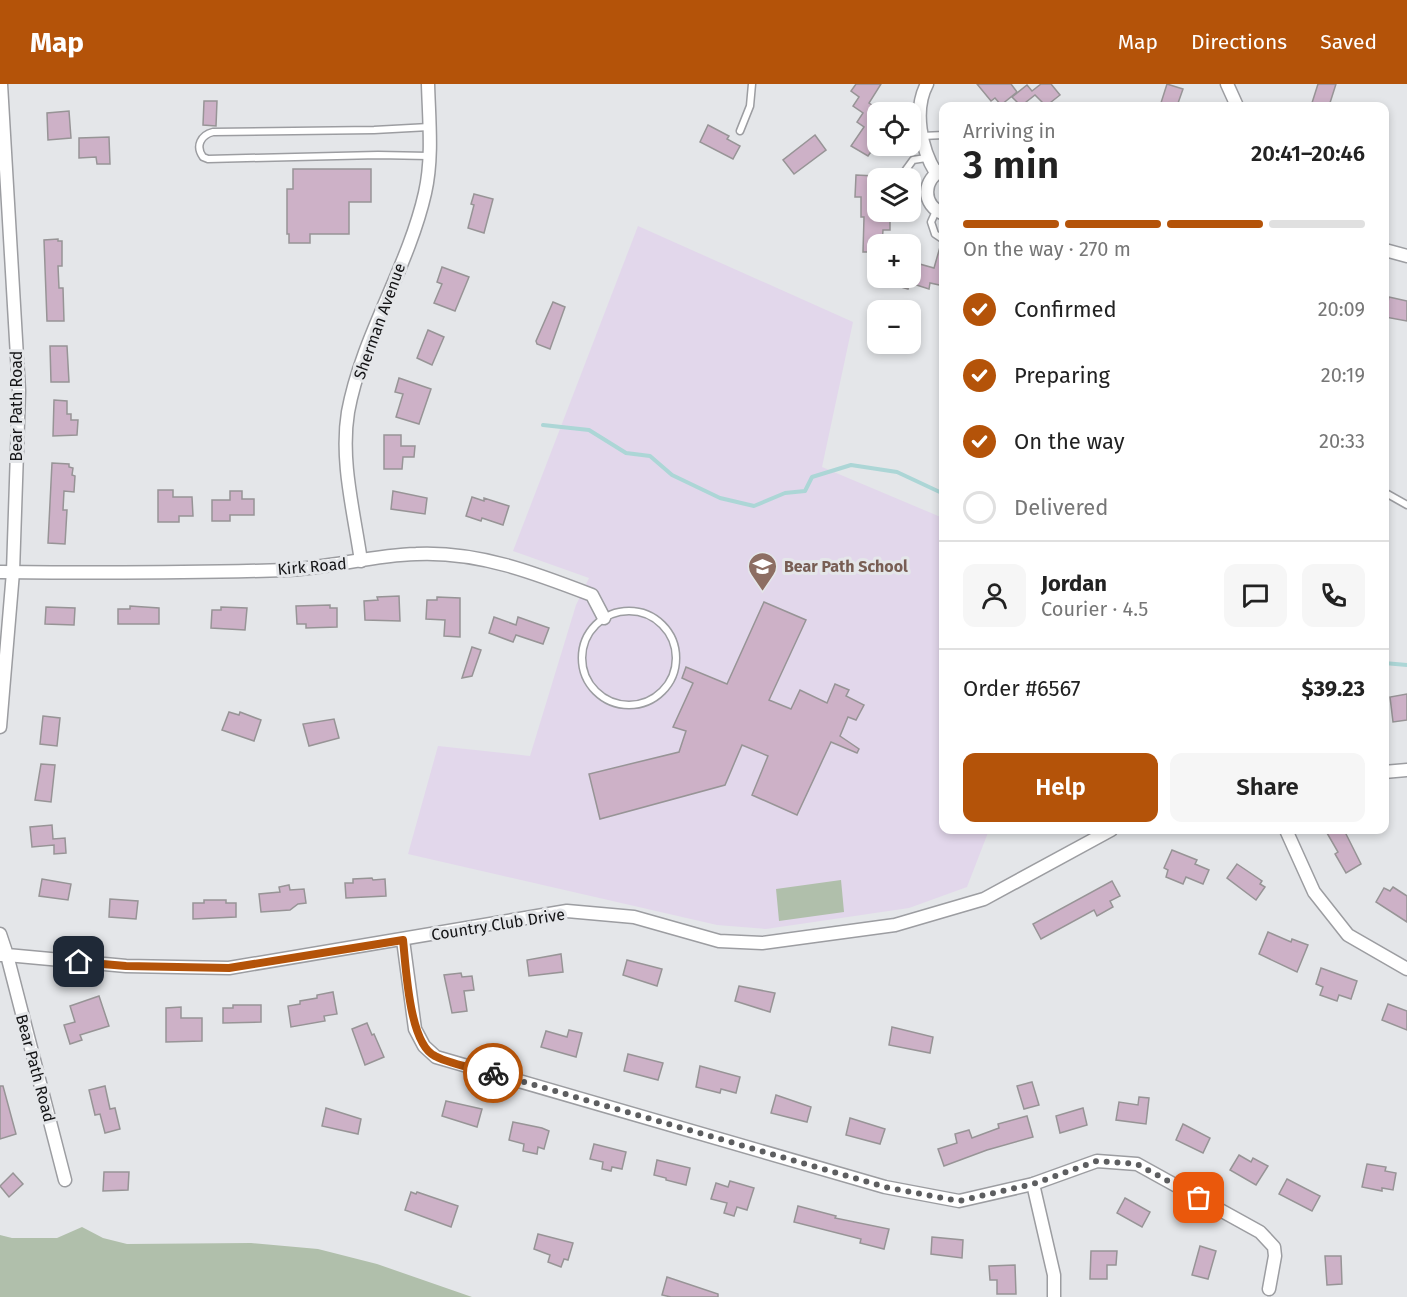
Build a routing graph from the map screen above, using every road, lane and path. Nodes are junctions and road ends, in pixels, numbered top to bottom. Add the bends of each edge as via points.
1 (1, 84) edge
2 (428, 84) edge
3 (752, 84) edge
4 (927, 84) edge
5 (1227, 84) edge
6 (1235, 102) edge
7 (429, 127) junction
8 (740, 131) dead end
9 (939, 135) edge
10 (922, 136) junction
11 (429, 156) junction
12 (926, 158) junction
13 (907, 168) edge
14 (939, 170) edge
15 (939, 172) edge
16 (939, 212) edge
17 (939, 214) edge
18 (5, 215) edge
19 (939, 237) edge
20 (1389, 251) edge
21 (1407, 256) edge
22 (1389, 495) edge
23 (1407, 506) edge
24 (361, 561) junction
25 (6, 572) edge
26 (604, 618) junction
27 (0, 727) edge
28 (1407, 770) edge
29 (1389, 772) edge
30 (1103, 834) edge
31 (1288, 834) edge
32 (0, 934) edge
33 (403, 940) junction
34 (3, 955) edge
35 (1407, 969) edge
36 (65, 1180) dead end
37 (1033, 1184) junction
38 (1269, 1289) dead end
39 (1054, 1297) edge

1 - 18 street, Bear Path Road
2 - 7 street, Sherman Avenue
3 - 8 lane via 750,106
4 - 10 street via 922,93
5 - 6 street
7 - 11 street, Sherman Avenue
7 - 11 lane via 213,132 205,134 199,146 208,159
9 - 10 lane
10 - 12 street
11 - 24 street, Sherman Avenue via 422,204 366,352 348,413 346,463
12 - 13 lane via 913,160
12 - 14 street
15 - 16 street via 926,192 931,206
17 - 19 lane via 931,222
18 - 25 street, Bear Path Road via 19,391
20 - 21 street
22 - 23 lane
24 - 25 street, Kirk Road via 283,570
24 - 26 street, Kirk Road via 436,554 495,562 592,595
25 - 27 street, Bear Path Road
26 - 26 lane via 584,643 585,675 593,689 606,700 622,705 653,699 664,689 676,662 669,633 659,622 640,613 618,612
28 - 29 street
30 - 33 street, Country Club Drive via 984,899 895,925 762,943 730,942 634,917 567,911
31 - 35 street via 1314,892 1348,935
32 - 34 street, Bear Path Road
33 - 34 street, Country Club Drive via 229,968 126,966
33 - 37 street via 415,1029 436,1057 885,1187 959,1201
34 - 36 street, Bear Path Road
37 - 38 street via 1097,1161 1137,1164 1260,1232 1274,1247
37 - 39 street via 1054,1275

